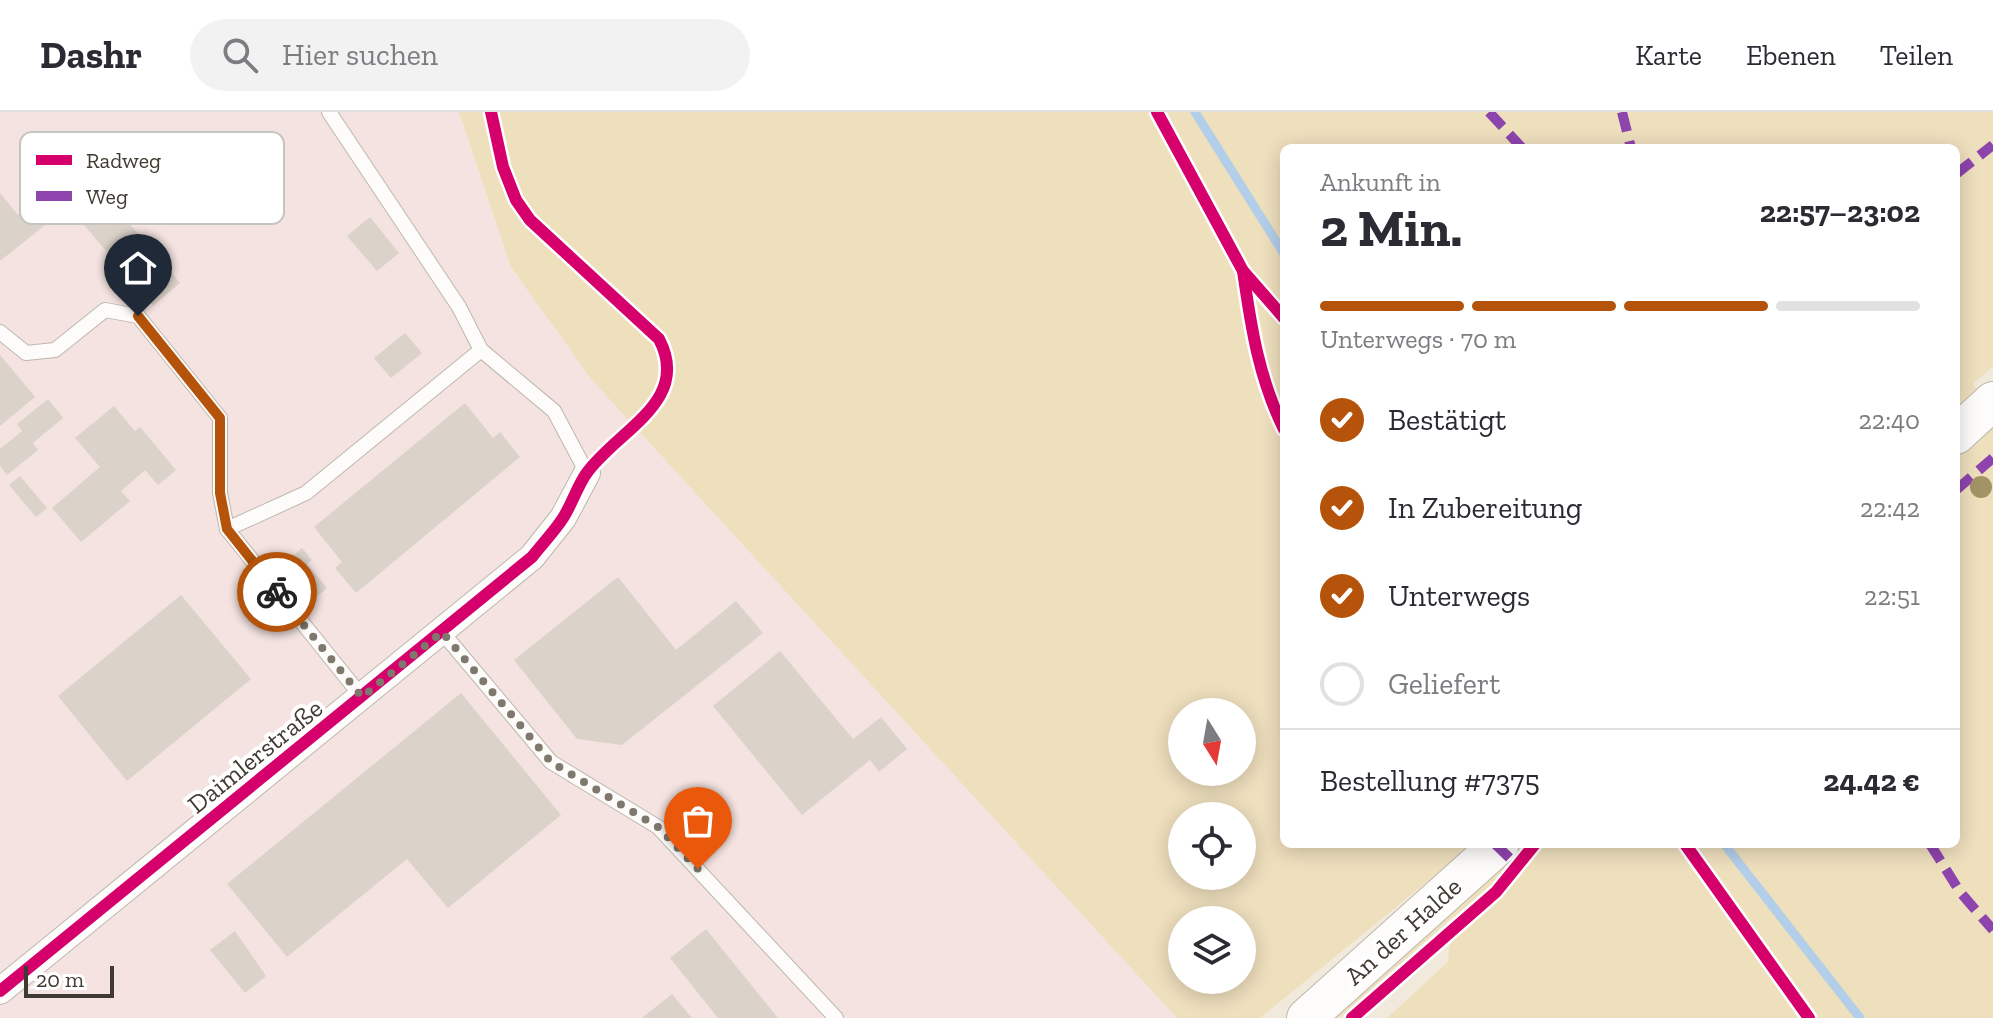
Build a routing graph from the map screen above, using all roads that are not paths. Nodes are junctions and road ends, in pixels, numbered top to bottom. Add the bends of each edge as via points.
1 (329, 112) edge
2 (0, 332) edge
3 (481, 350) junction
4 (1993, 401) edge
5 (1960, 431) edge
6 (587, 473) joint
7 (227, 529) junction
8 (442, 632) junction
9 (362, 697) junction
10 (1496, 848) edge
11 (0, 991) edge
12 (836, 1018) edge
13 (1306, 1018) edge

1 - 3 lane via 459,307
2 - 7 lane via 26,353 55,350 105,310 138,316 220,418 220,493
3 - 6 lane via 554,411
3 - 7 lane via 306,493
4 - 5 street
6 - 8 street, Daimlerstraße via 563,518 532,557
7 - 9 lane
8 - 9 street, Daimlerstraße
8 - 12 lane via 551,762 658,827
9 - 11 street, Daimlerstraße
10 - 13 street, An der Halde

